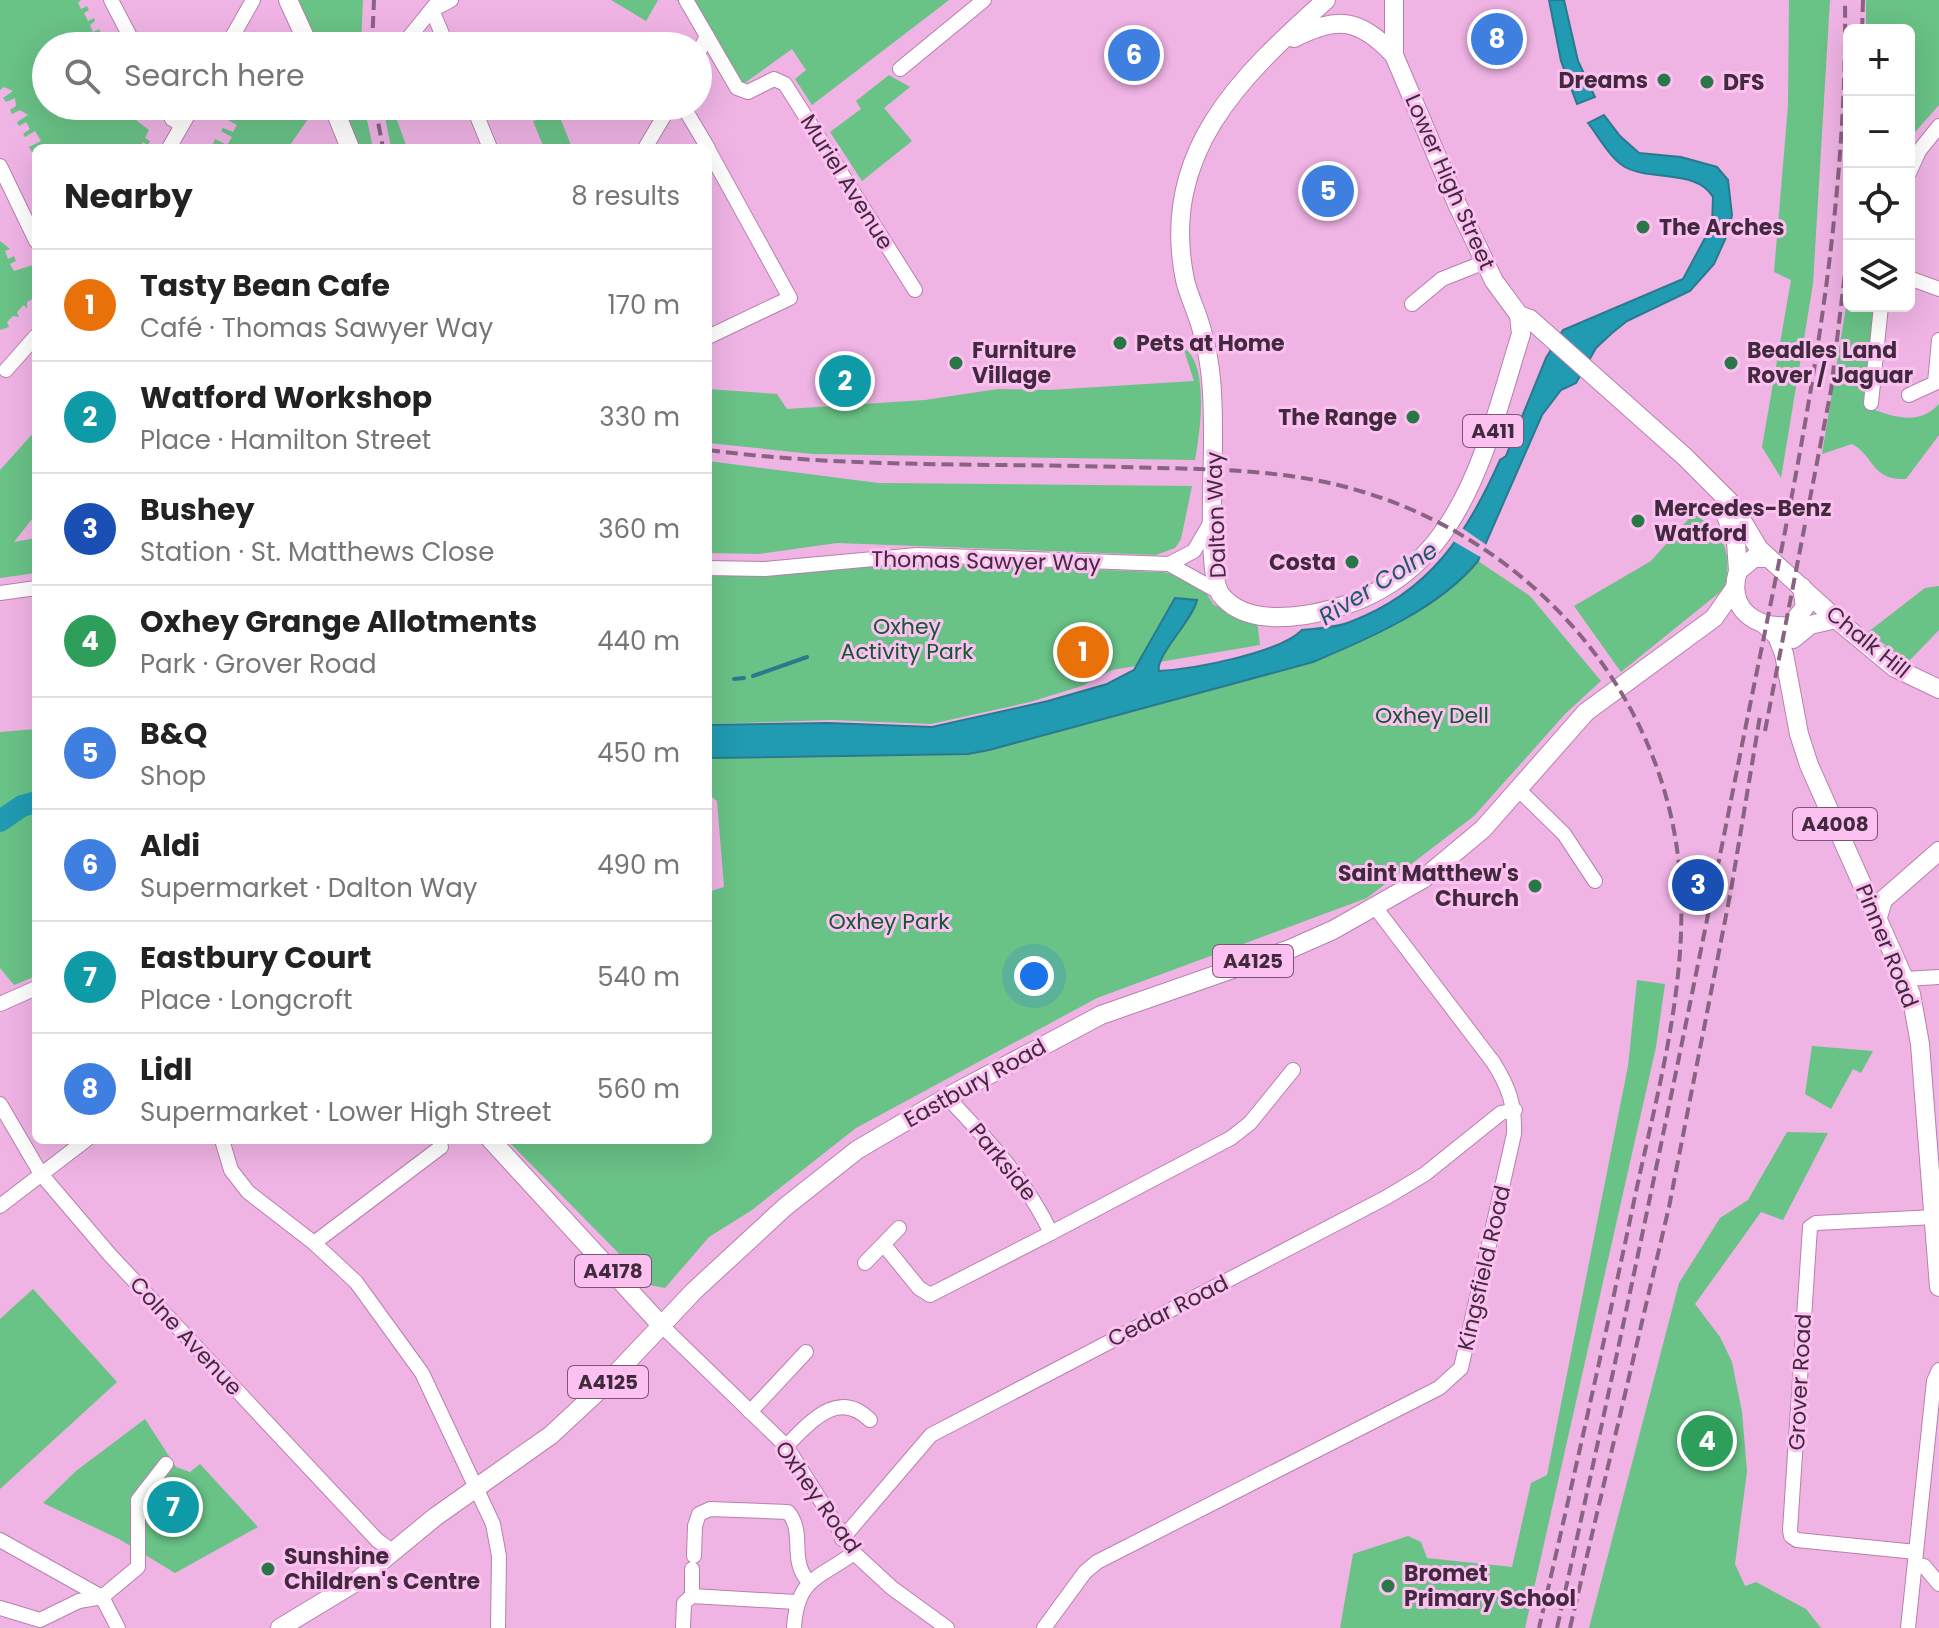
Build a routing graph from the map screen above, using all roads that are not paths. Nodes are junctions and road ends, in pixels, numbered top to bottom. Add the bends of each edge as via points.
1 (111, 0) edge
2 (253, 0) edge
3 (288, 0) edge
4 (451, 0) edge
5 (686, 0) edge
6 (984, 0) edge
7 (1326, 0) edge
8 (1385, 0) edge
9 (1394, 0) edge
10 (435, 5) edge
11 (1391, 20) junction
12 (128, 32) edge
13 (235, 32) edge
14 (303, 32) edge
15 (413, 32) edge
16 (443, 32) edge
17 (705, 32) edge
18 (712, 44) edge
19 (1277, 47) junction
20 (1394, 55) junction
21 (900, 69) dead end
22 (174, 120) edge
23 (185, 120) edge
24 (339, 120) edge
25 (479, 120) edge
26 (662, 120) edge
27 (691, 120) edge
28 (182, 125) junction
29 (1939, 126) edge
30 (171, 144) edge
31 (348, 144) edge
32 (488, 144) edge
33 (647, 144) edge
34 (706, 144) edge
35 (712, 155) edge
36 (0, 166) edge
37 (1911, 168) edge
38 (32, 233) edge
39 (1485, 262) junction
40 (1915, 280) edge
41 (1939, 289) edge
42 (915, 290) dead end
43 (1412, 304) dead end
44 (1880, 312) edge
45 (1519, 315) junction
46 (712, 335) edge
47 (1939, 340) edge
48 (32, 341) edge
49 (1552, 342) junction
50 (1517, 343) junction
51 (6, 370) dead end
52 (1909, 395) dead end
53 (1871, 403) dead end
54 (1719, 495) junction
55 (1212, 520) junction
56 (1769, 558) junction
57 (1169, 564) junction
58 (712, 568) edge
59 (1736, 580) junction
60 (1802, 587) junction
61 (32, 589) edge
62 (1219, 592) junction
63 (0, 593) edge
64 (1714, 618) junction
65 (1836, 619) junction
66 (1758, 622) junction
67 (1784, 654) junction
68 (1939, 689) edge
69 (1520, 791) junction
70 (1939, 851) edge
71 (1595, 881) dead end
72 (1863, 883) junction
73 (1899, 884) junction
74 (1375, 907) junction
75 (1878, 917) junction
76 (1939, 977) edge
77 (1905, 979) junction
78 (32, 990) edge
79 (0, 1004) edge
80 (1293, 1070) dead end
81 (947, 1097) junction
82 (0, 1104) edge
83 (1515, 1110) junction
84 (1934, 1136) edge
85 (81, 1144) edge
86 (223, 1144) edge
87 (495, 1144) edge
88 (441, 1147) dead end
89 (41, 1174) junction
90 (0, 1206) edge
91 (1935, 1217) junction
92 (899, 1228) dead end
93 (1051, 1233) junction
94 (314, 1243) junction
95 (884, 1245) junction
96 (865, 1263) dead end
97 (1939, 1287) edge
98 (661, 1325) junction
99 (806, 1352) dead end
100 (1939, 1370) edge
101 (750, 1412) junction
102 (870, 1420) dead end
103 (786, 1446) junction
104 (166, 1464) dead end
105 (477, 1486) junction
106 (842, 1539) junction
107 (0, 1540) edge
108 (392, 1551) junction
109 (854, 1553) junction
110 (1916, 1558) junction
111 (809, 1582) junction
112 (1939, 1584) edge
113 (692, 1596) junction
114 (102, 1597) junction
115 (796, 1602) junction
116 (0, 1608) edge
117 (118, 1628) edge
118 (280, 1628) edge
119 (498, 1628) edge
120 (683, 1628) edge
121 (794, 1628) edge
122 (947, 1628) edge
123 (1044, 1628) edge
124 (1908, 1628) edge

1 - 12 street
2 - 13 street
3 - 14 main road
4 - 10 street
5 - 17 street
6 - 21 street
7 - 19 main road, Dalton Way
8 - 11 street, Lower High Street
9 - 11 main road
10 - 15 street
10 - 16 street
11 - 20 main road, Lower High Street
18 - 42 street, Muriel Avenue via 742,91 774,79 785,84
19 - 20 main road via 1319,26 1343,22 1364,30
19 - 55 main road, Dalton Way via 1247,74 1200,143 1180,209 1186,283 1213,381
20 - 39 main road, Lower High Street
22 - 28 street
23 - 28 street
24 - 31 main road
25 - 32 street
26 - 33 street
27 - 34 street
28 - 30 street
29 - 37 street
35 - 46 street via 790,298
36 - 38 street
39 - 43 street via 1442,279
39 - 45 main road, Lower High Street
40 - 41 street
44 - 53 street
45 - 49 main road, Lower High Street
45 - 50 main road, Dalton Way / A411
47 - 52 street via 1935,383
48 - 51 street
49 - 50 main road
49 - 54 main road, Lower High Street via 1685,457
50 - 62 main road, Dalton Way / A411 via 1475,479 1440,540 1395,582 1352,603 1282,617 1250,614
54 - 56 main road, Lower High Street via 1732,504
54 - 59 main road, Lower High Street via 1734,535
55 - 57 street via 1194,551
55 - 62 main road, Dalton Way
56 - 59 main road via 1754,558
56 - 60 main road
57 - 58 street, Thomas Sawyer Way via 917,555 765,569
57 - 62 street, Thomas Sawyer Way
59 - 64 main road, Eastbury Road / A4125
59 - 66 main road via 1738,602
60 - 65 main road, Chalk Hill
60 - 66 main road via 1805,607 1798,620 1790,626
61 - 63 street
64 - 66 main road
64 - 69 main road, Eastbury Road / A4125 via 1593,706
65 - 67 main road via 1810,625
65 - 68 main road, Chalk Hill via 1895,668
66 - 67 main road, Pinner Road / A4008 via 1777,636
67 - 72 main road, Pinner Road / A4008 via 1809,765
69 - 71 street via 1564,834
69 - 74 main road, Eastbury Road / A4125 via 1423,879
70 - 73 main road
72 - 73 main road
72 - 75 main road, Pinner Road / A4008
73 - 75 main road via 1883,900
74 - 81 main road, Eastbury Road / A4125 via 1290,949 1101,1015
74 - 83 street, Kingsfield Road via 1493,1062
75 - 77 main road, Pinner Road / A4008
76 - 77 street
77 - 84 main road, Pinner Road / A4008
78 - 79 street
80 - 93 street via 1239,1132
81 - 93 street, Parkside via 1032,1195
81 - 98 main road, Eastbury Road / A4125 via 857,1150 797,1197
82 - 89 street, Colne Avenue
83 - 106 street, Cedar Road via 1501,1113 1425,1174 1387,1197 931,1435
83 - 123 street, Kingsfield Road via 1466,1355 1454,1377 1097,1562
84 - 91 main road, Pinner Road / A4008
85 - 89 street
86 - 94 street via 231,1170 248,1192
87 - 98 main road, A4178
88 - 94 street
89 - 90 street
89 - 108 street, Colne Avenue via 148,1295
91 - 97 main road, Pinner Road / A4008
91 - 110 street, Grover Road via 1810,1227 1790,1530 1797,1540
92 - 95 street
93 - 95 street via 930,1295
94 - 105 street via 356,1282 422,1373
95 - 96 street
98 - 101 street, Oxhey Road
98 - 105 main road, Eastbury Road / A4125 via 551,1435
99 - 101 street
100 - 110 street
101 - 103 street, Oxhey Road
102 - 103 street via 854,1408 835,1407 818,1415
103 - 106 street, Oxhey Road
104 - 114 street via 138,1500 138,1567
105 - 108 main road, Eastbury Road / A4125
105 - 119 street via 497,1541
106 - 109 street, Oxhey Road
107 - 114 street
108 - 118 main road, Eastbury Road / A4125 via 356,1582
109 - 111 street
109 - 122 street, Oxhey Road via 917,1609
110 - 112 street
110 - 124 street
111 - 113 street via 797,1566 798,1528 788,1512 710,1509 699,1514 695,1526
111 - 115 street
113 - 115 street
113 - 120 street via 684,1603
114 - 116 street via 79,1601 40,1620
114 - 117 street
115 - 121 street

